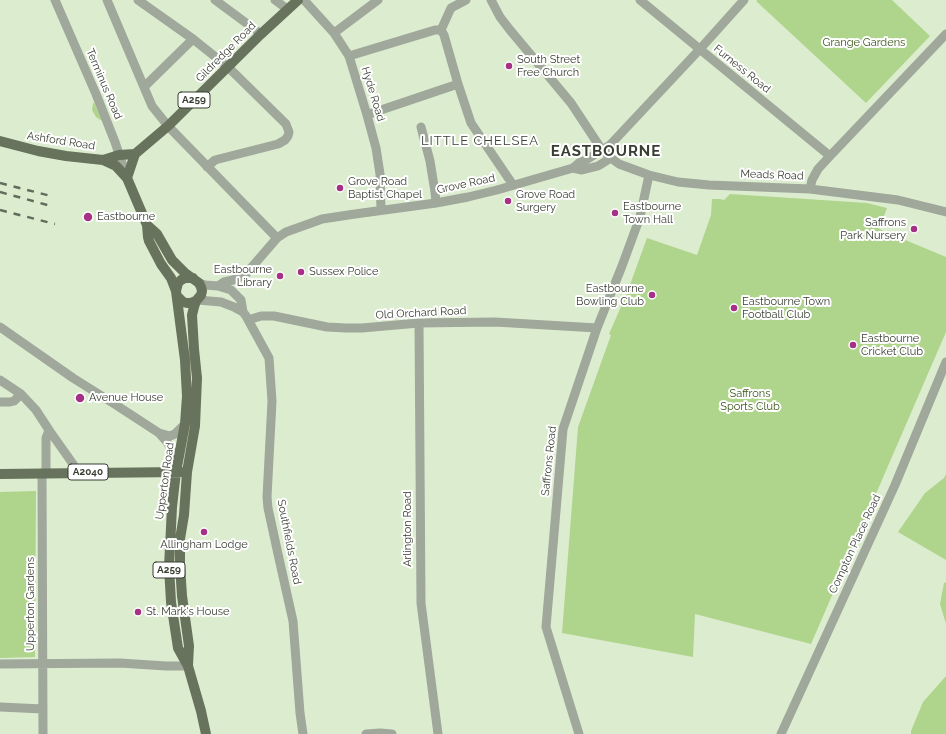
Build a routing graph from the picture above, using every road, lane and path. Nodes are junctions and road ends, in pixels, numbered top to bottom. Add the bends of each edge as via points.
1 (55, 0) edge
2 (107, 0) edge
3 (138, 0) edge
4 (215, 0) edge
5 (275, 0) edge
6 (298, 0) edge
7 (304, 0) edge
8 (378, 0) edge
9 (466, 0) edge
10 (490, 0) edge
11 (640, 0) edge
12 (744, 0) edge
13 (287, 9) junction
14 (441, 30) junction
15 (334, 32) junction
16 (261, 34) junction
17 (946, 34) edge
18 (193, 39) junction
19 (700, 49) junction
20 (349, 56) junction
21 (228, 67) junction
22 (458, 84) junction
23 (144, 87) junction
24 (368, 115) junction
25 (168, 126) junction
26 (422, 127) dead end
27 (0, 141) edge
28 (602, 150) junction
29 (135, 154) junction
30 (119, 155) junction
31 (830, 156) junction
32 (611, 158) junction
33 (103, 160) junction
34 (207, 167) junction
35 (573, 168) junction
36 (649, 175) junction
37 (127, 178) junction
38 (513, 185) junction
39 (810, 189) junction
40 (436, 203) junction
41 (381, 210) junction
42 (946, 212) edge
43 (147, 226) junction
44 (277, 238) junction
45 (196, 280) junction
46 (218, 286) junction
47 (177, 293) junction
48 (197, 301) junction
49 (246, 316) junction
50 (419, 323) junction
51 (0, 327) edge
52 (597, 328) junction
53 (946, 362) edge
54 (0, 380) edge
55 (21, 394) junction
56 (0, 402) edge
57 (185, 424) junction
58 (49, 430) junction
59 (159, 433) junction
60 (178, 458) junction
61 (76, 472) junction
62 (176, 472) junction
63 (187, 472) junction
64 (44, 473) junction
65 (0, 474) edge
66 (0, 664) edge
67 (43, 664) junction
68 (188, 666) junction
69 (0, 708) edge
70 (42, 709) junction
71 (43, 734) edge
72 (206, 734) edge
73 (303, 734) edge
74 (366, 734) edge
75 (392, 734) edge
76 (438, 734) edge
77 (579, 734) edge
78 (781, 734) edge

1 - 30 street, Terminus Road via 96,94
2 - 23 street
3 - 18 street
4 - 16 street
5 - 13 street
6 - 13 main road, Gildredge Road / A259
7 - 15 street, Hyde Road
8 - 15 street
9 - 14 street via 451,8
10 - 28 street, Meads Road via 510,30 569,100
11 - 19 street, Furness Road
12 - 19 street, Grove Road
13 - 16 main road, Gildredge Road / A259
14 - 20 street
14 - 22 street
15 - 20 street, Hyde Road
16 - 21 main road, Gildredge Road / A259
17 - 31 street
18 - 21 street
18 - 23 street
19 - 28 street, Grove Road via 610,145
19 - 31 street, Furness Road
20 - 24 street, Hyde Road
21 - 25 main road, Gildredge Road / A259
21 - 34 street via 286,124 289,132 285,140 278,144 215,160
22 - 24 street
22 - 38 street via 471,123
23 - 25 street via 152,106
24 - 41 street, Hyde Road via 380,174
25 - 29 main road, Gildredge Road / A259
25 - 34 street
26 - 40 street
27 - 33 main road, Ashford Road / A259 via 53,154
28 - 32 street, Meads Road
28 - 35 street, Grove Road
29 - 30 main road, A259
29 - 37 main road
30 - 33 main road, Ashford Road / A259
30 - 37 street, Terminus Road
31 - 39 street via 818,170
32 - 35 street, Grove Road via 598,166 582,170
32 - 36 street, Meads Road via 619,164
33 - 37 main road, Terminus Road / A259 via 116,166
34 - 44 street
35 - 38 street, Grove Road
36 - 39 street, Meads Road via 699,184
36 - 52 street, Saffrons Road via 640,218
37 - 43 main road, Terminus Road / A259
38 - 40 street, Grove Road
39 - 42 street, Meads Road via 898,200
40 - 41 street, Grove Road
41 - 44 street, Grove Road via 322,219 286,232
43 - 45 main road, Terminus Road / A259 via 156,234 172,260
43 - 47 main road, Terminus Road / A259 via 148,238
44 - 46 street, Grove Road via 245,275
45 - 46 street, Southfields Road via 206,285
45 - 47 main road via 181,280
45 - 48 main road via 202,291
46 - 49 street, Southfields Road via 231,290 241,300
47 - 48 main road via 183,302
47 - 57 main road, Upperton Road / A259 via 187,380
48 - 49 street via 221,302
48 - 63 main road, Upperton Road / A259 via 192,315 197,378 195,426
49 - 50 street, Old Orchard Road via 274,316 327,327 362,328
49 - 73 street, Southfields Road via 269,358 272,401 267,496 293,621
50 - 52 street, Old Orchard Road via 495,322
50 - 76 street, Arlington Road via 421,603
51 - 59 street via 72,378
52 - 77 street, Saffrons Road via 563,429 546,627
53 - 78 street, Compton Place Road via 895,485
54 - 55 street
55 - 56 street via 14,401
55 - 58 street via 36,410
57 - 59 street via 170,436
57 - 60 main road, Upperton Road / A259
58 - 61 street
58 - 64 street, Upperton Gardens via 46,438
59 - 60 street
60 - 62 main road, Upperton Road / A259
61 - 62 main road, A2040
61 - 64 main road, A2040
62 - 63 main road, A2040
62 - 68 main road, Upperton Road / A259 via 169,567 171,602 178,648
63 - 68 main road, Upperton Road / A259 via 180,565
64 - 65 main road, A2040
64 - 67 street, Upperton Gardens
66 - 67 street
67 - 68 street via 120,663
67 - 70 street, Upperton Gardens
68 - 72 main road, Upperton Road / A259
69 - 70 street
70 - 71 street, Upperton Gardens
74 - 75 street

